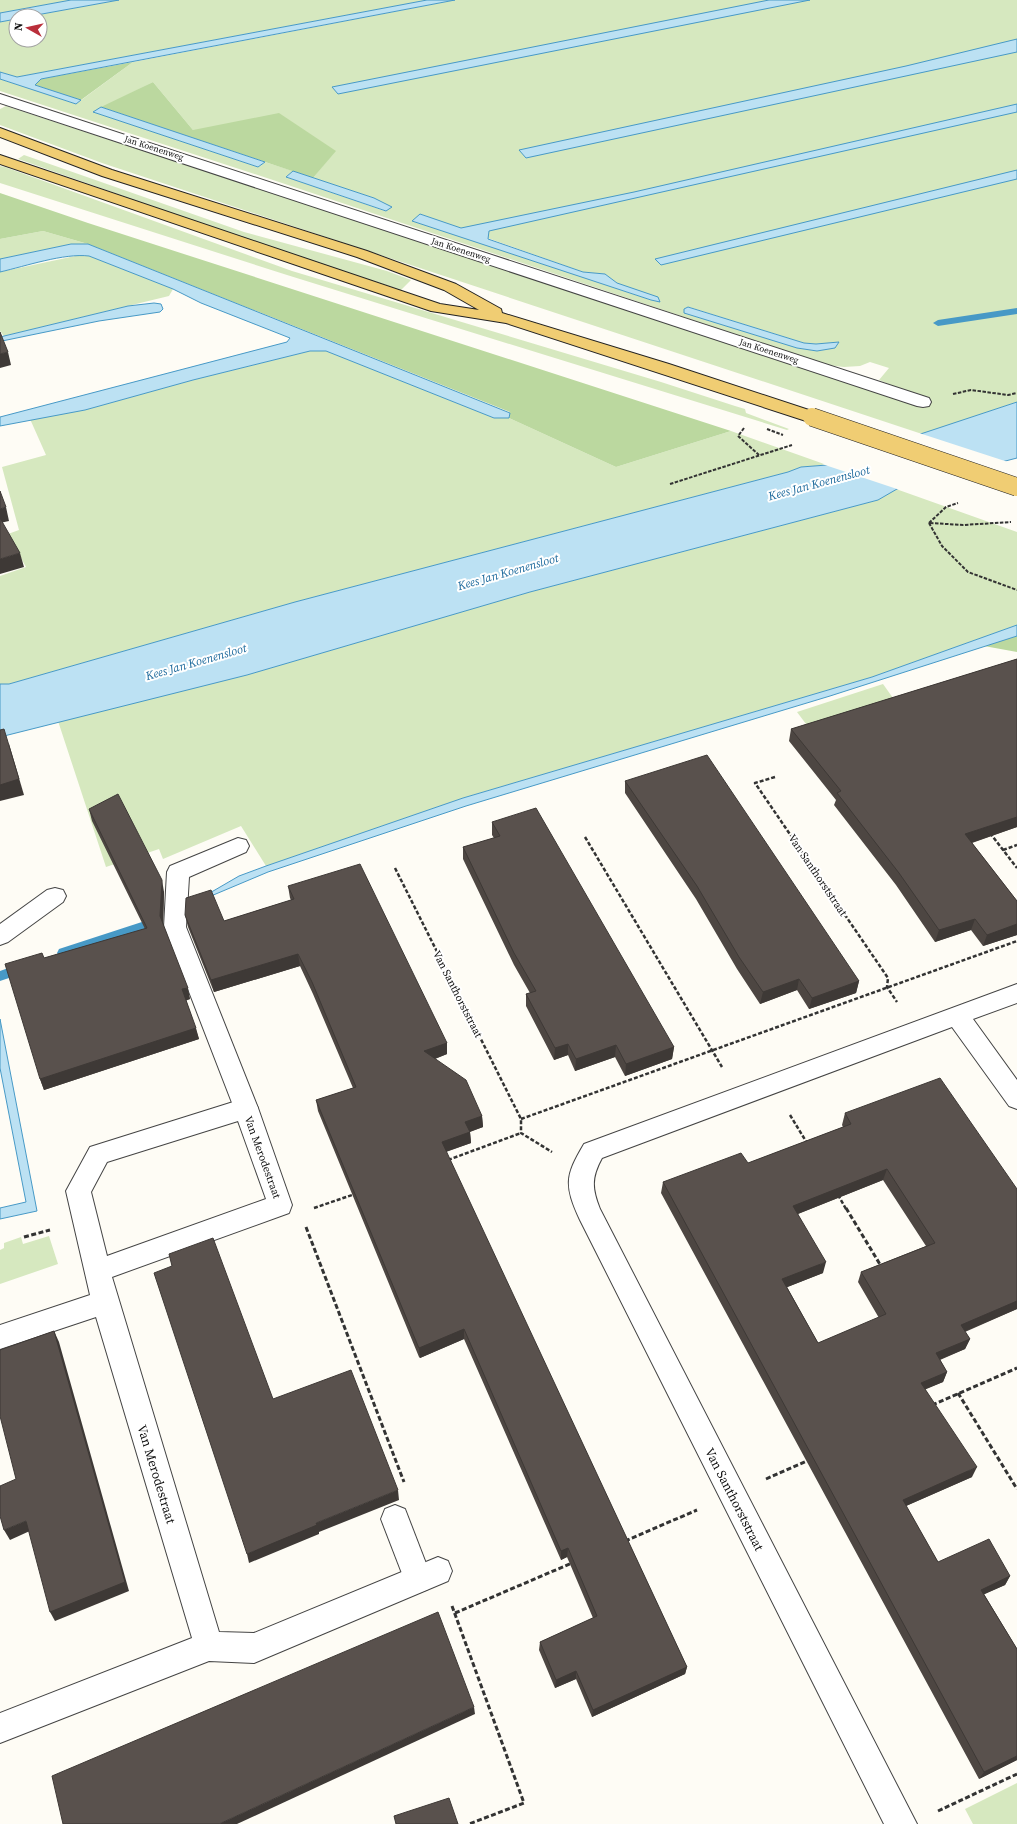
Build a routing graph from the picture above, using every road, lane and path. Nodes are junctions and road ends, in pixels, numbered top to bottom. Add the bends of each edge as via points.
1 (0, 98) edge
2 (0, 132) edge
3 (0, 159) edge
4 (508, 319) junction
5 (1017, 393) edge
6 (949, 395) dead end
7 (922, 402) dead end
8 (745, 427) dead end
9 (780, 448) dead end
10 (759, 455) junction
11 (670, 484) dead end
12 (1017, 487) edge
13 (946, 507) dead end
14 (1017, 521) edge
15 (929, 523) junction
16 (1017, 590) edge
17 (775, 776) dead end
18 (989, 832) edge
19 (585, 837) dead end
20 (1017, 845) edge
21 (238, 846) dead end
22 (1003, 850) junction
23 (395, 868) dead end
24 (1017, 868) edge
25 (55, 896) dead end
26 (0, 936) edge
27 (1017, 941) edge
28 (888, 987) junction
29 (1017, 993) edge
30 (957, 1016) junction
31 (915, 1031) junction
32 (712, 1050) junction
33 (772, 1084) junction
34 (740, 1096) junction
35 (1017, 1099) edge
36 (246, 1108) junction
37 (521, 1119) junction
38 (521, 1133) junction
39 (808, 1144) edge
40 (440, 1162) edge
41 (582, 1170) junction
42 (836, 1191) edge
43 (359, 1192) edge
44 (308, 1211) dead end
45 (98, 1270) junction
46 (884, 1271) edge
47 (105, 1302) junction
48 (0, 1337) edge
49 (958, 1393) dead end
50 (1017, 1489) edge
51 (395, 1518) dead end
52 (209, 1646) junction
53 (0, 1728) edge
54 (1017, 1774) edge
55 (931, 1814) dead end
56 (901, 1824) edge

1 - 7 street, Jan Koenenweg
2 - 4 main road via 107,173 362,254 450,287
3 - 4 main road via 437,308
4 - 12 main road, bridge via 812,417
5 - 6 path via 1008,395 972,390
8 - 10 path via 738,436
9 - 10 path
10 - 11 path
13 - 15 path
14 - 15 path via 963,525
15 - 16 path via 942,546 968,572
17 - 28 path, Van Santhorststraat via 754,783 888,978
18 - 22 path
19 - 32 path
20 - 22 path
21 - 36 street, Van Merodestraat via 178,872 175,927
22 - 24 path
23 - 37 path, Van Santhorststraat
25 - 26 street
27 - 28 path
28 - 31 path, Van Santhorststraat
28 - 32 path
29 - 30 street, Van Santhorststraat
30 - 31 street, Van Santhorststraat
30 - 35 street
31 - 33 street, Van Santhorststraat
32 - 34 path
32 - 37 path
33 - 34 street, Van Santhorststraat
33 - 39 path
34 - 41 street, Van Santhorststraat via 593,1151
36 - 45 street, Van Merodestraat via 99,1154 78,1191
36 - 45 street, Van Merodestraat via 280,1206
37 - 38 path, Van Santhorststraat
38 - 40 path
38 - 41 path
41 - 56 street, Van Santhorststraat via 581,1192 589,1212
42 - 46 path
43 - 44 path
45 - 47 street, Van Merodestraat
47 - 48 street
47 - 52 street, Van Merodestraat
49 - 50 path
51 - 52 street via 428,1575 254,1648
52 - 53 street
54 - 55 path

